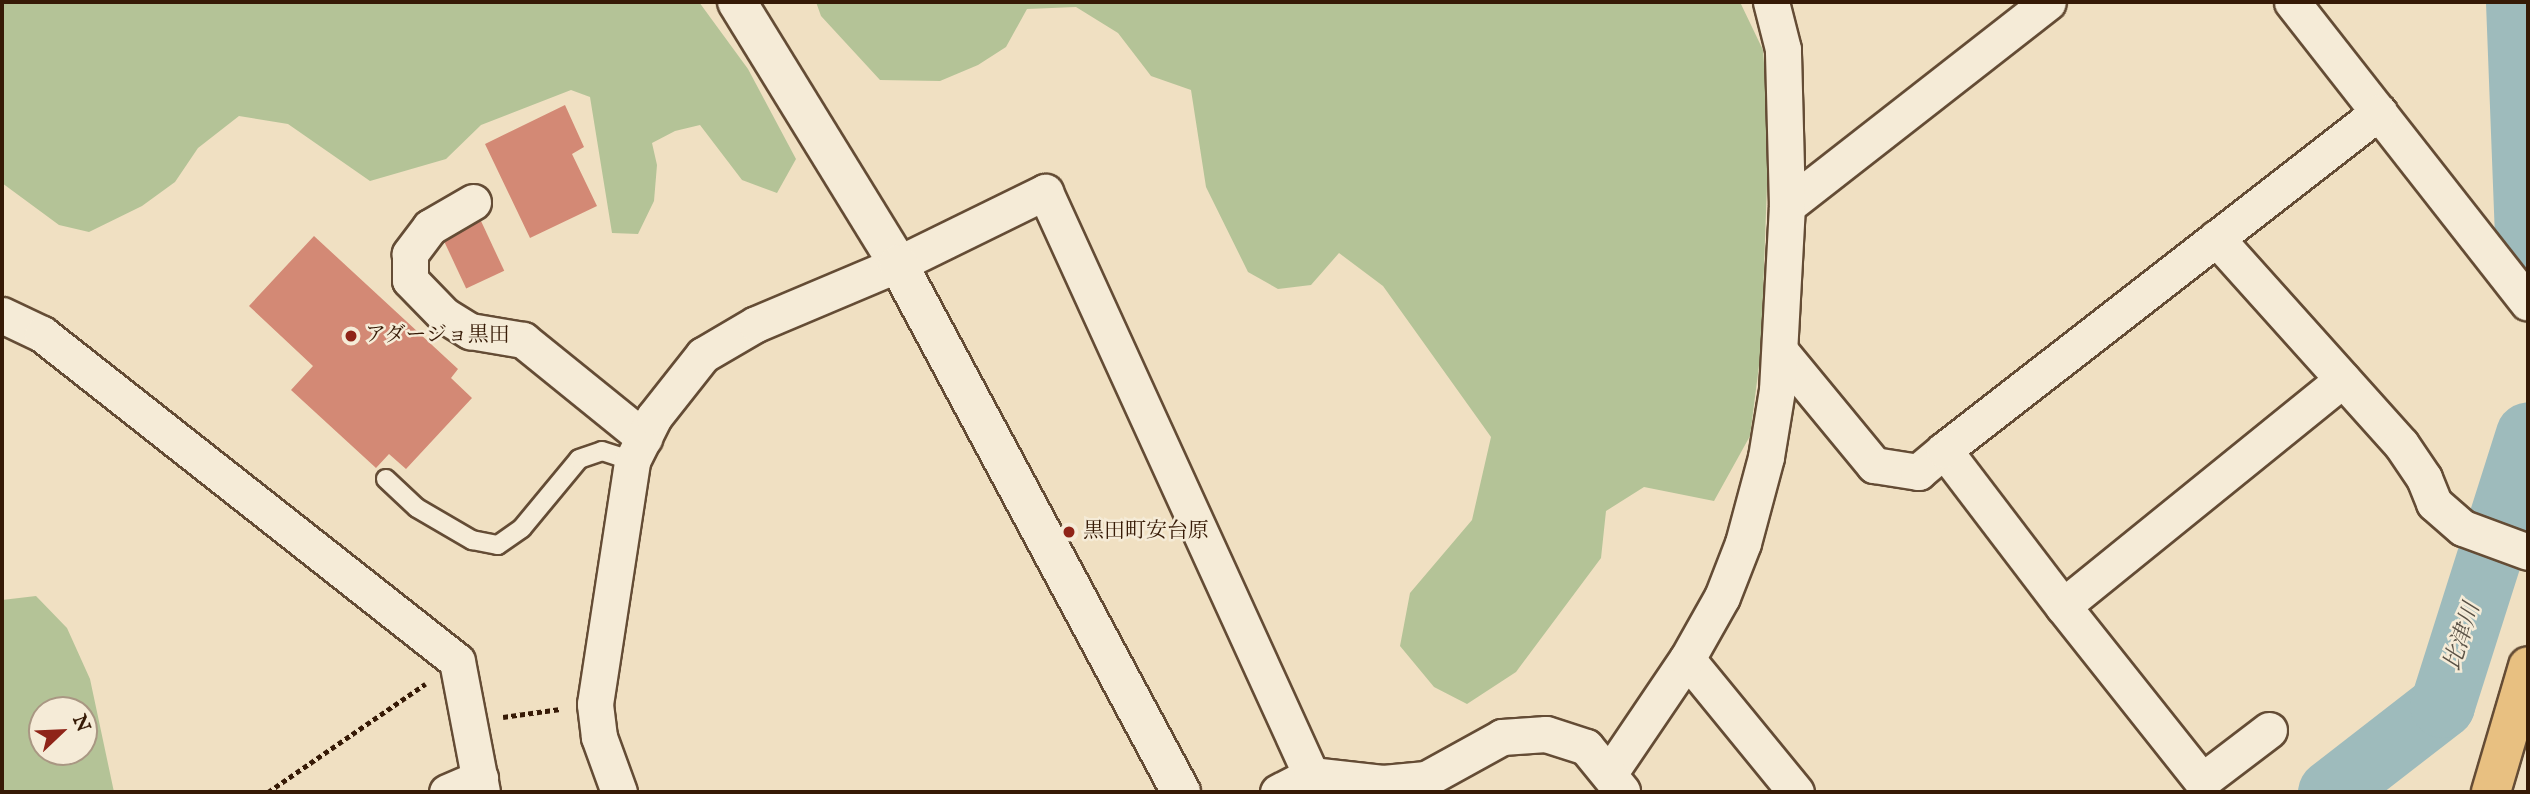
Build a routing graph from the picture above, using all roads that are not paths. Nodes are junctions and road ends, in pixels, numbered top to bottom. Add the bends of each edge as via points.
1 (737, 2) edge
2 (1771, 2) edge
3 (2048, 2) edge
4 (2292, 2) edge
5 (2379, 112) junction
6 (472, 202) dead end
7 (1787, 206) junction
8 (2216, 238) junction
9 (898, 264) junction
10 (2523, 298) edge
11 (2, 315) edge
12 (1780, 351) junction
13 (2343, 379) junction
14 (638, 449) junction
15 (1944, 450) junction
16 (386, 480) dead end
17 (2507, 546) edge
18 (2063, 606) junction
19 (1687, 659) junction
20 (2528, 666) edge
21 (2269, 730) dead end
22 (1311, 775) junction
23 (1616, 783) edge
24 (481, 785) edge
25 (447, 792) edge
26 (619, 792) edge
27 (1181, 792) edge
28 (1278, 792) edge
29 (1796, 792) edge
30 (2491, 792) edge

1 - 9 street
2 - 7 street via 1783,49
3 - 7 street
4 - 5 street
5 - 8 street
5 - 10 street
6 - 14 street via 430,228 410,254 410,281 444,315 470,331 523,340
7 - 12 street
8 - 13 street
8 - 15 street
9 - 14 street via 756,324 703,355 654,417
9 - 22 street via 1045,192
9 - 27 street
11 - 24 street via 42,334 457,661
12 - 15 street via 1874,465 1917,472
12 - 19 street via 1766,457 1743,543 1722,597
13 - 17 street via 2401,444 2434,503
13 - 18 street
14 - 16 lane via 579,458 522,528 498,545 472,540 428,514
14 - 26 street via 595,704 599,737
15 - 18 street
18 - 21 street via 2202,781
19 - 23 street
19 - 29 street
20 - 30 main road
22 - 23 street via 1383,783 1426,779 1503,737 1546,734 1586,747
22 - 28 street
24 - 25 street

